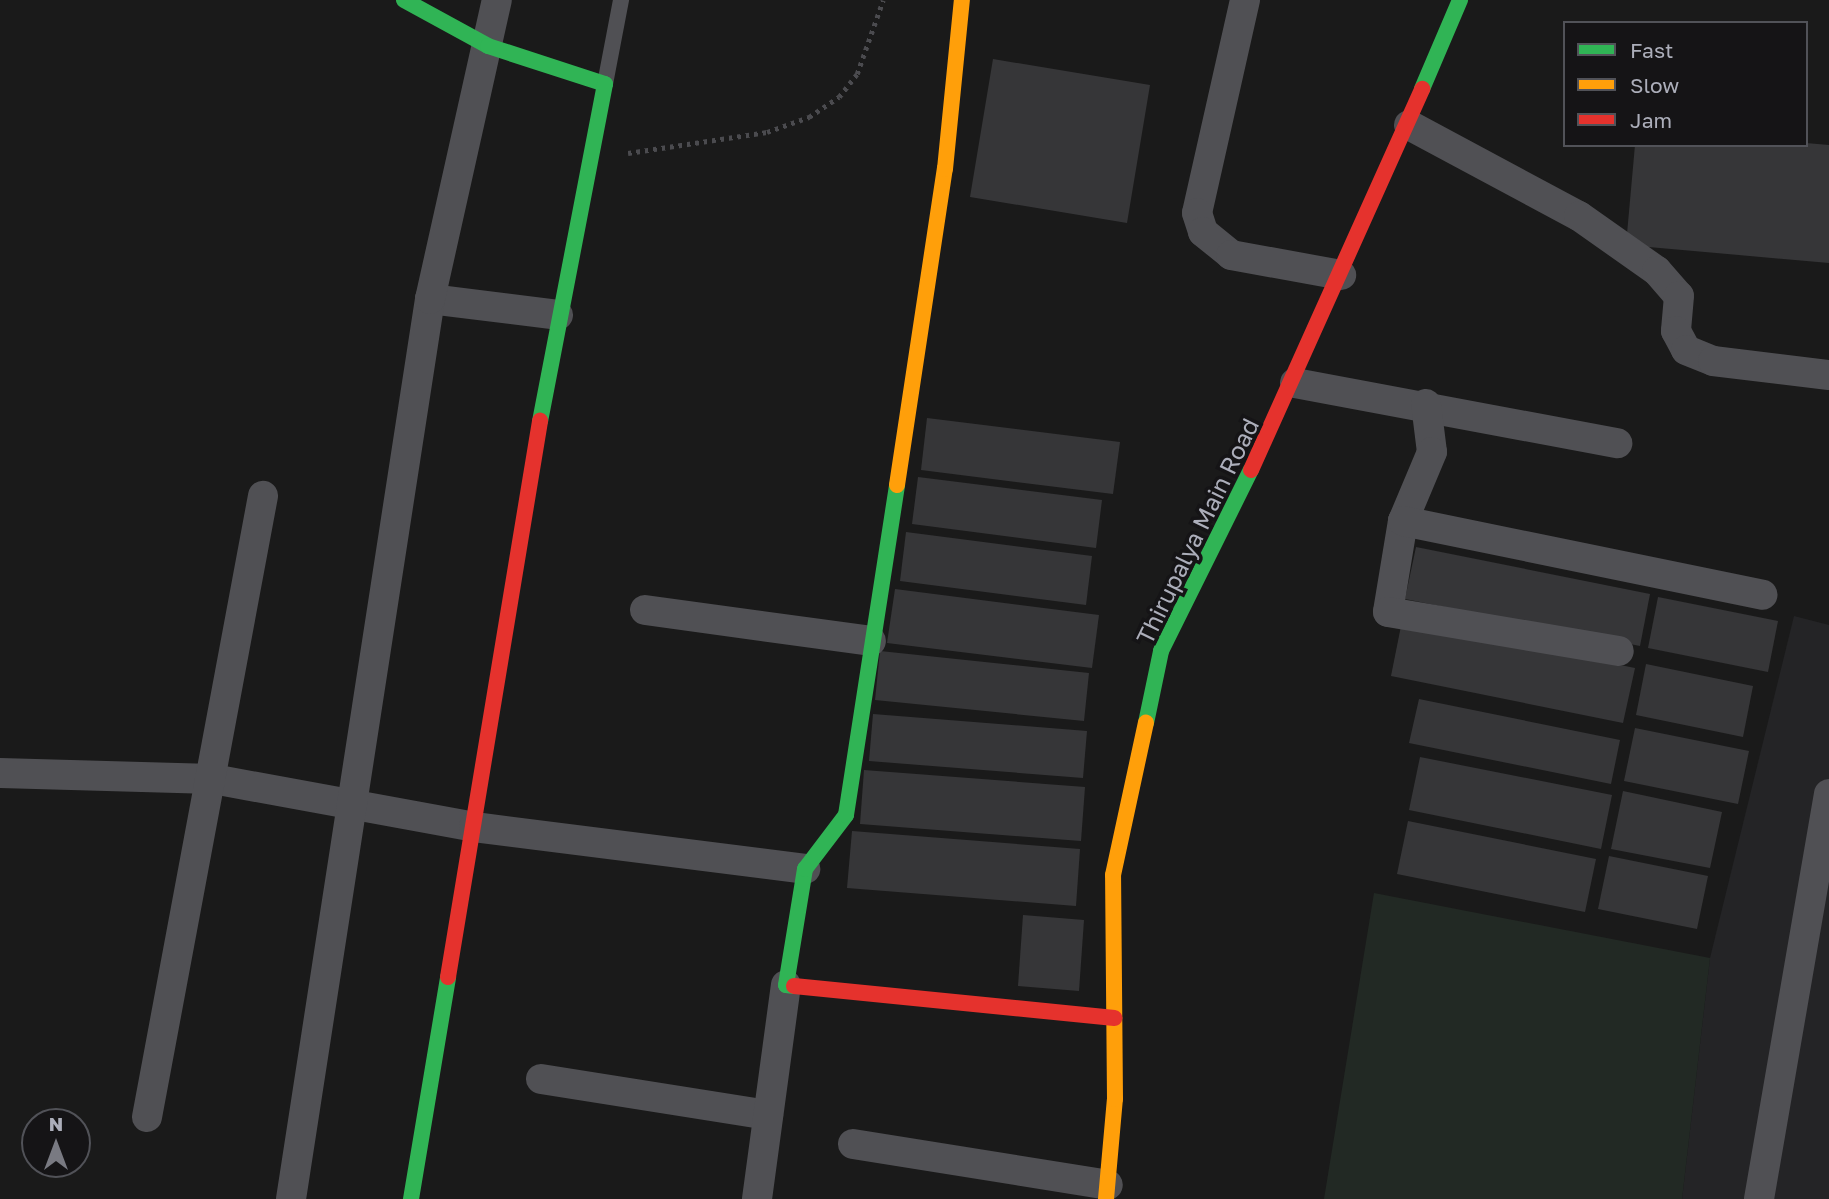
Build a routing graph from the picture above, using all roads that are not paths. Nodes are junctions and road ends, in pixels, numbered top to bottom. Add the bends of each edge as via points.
1 (404, 0) edge
2 (497, 0) edge
3 (621, 0) edge
4 (962, 0) edge
5 (1245, 0) edge
6 (1460, 0) edge
7 (488, 46) junction
8 (605, 84) junction
9 (1409, 125) junction
10 (1341, 275) junction
11 (430, 299) junction
12 (558, 315) junction
13 (1829, 375) edge
14 (1294, 383) junction
15 (1426, 404) junction
16 (1616, 443) dead end
17 (262, 496) dead end
18 (1403, 521) junction
19 (1762, 595) dead end
20 (645, 610) dead end
21 (872, 641) junction
22 (1619, 651) dead end
23 (0, 773) edge
24 (213, 779) junction
25 (1829, 794) edge
26 (349, 803) junction
27 (474, 827) junction
28 (805, 869) junction
29 (786, 985) junction
30 (1114, 1018) junction
31 (541, 1079) dead end
32 (768, 1115) junction
33 (147, 1117) dead end
34 (853, 1144) dead end
35 (1107, 1192) edge
36 (291, 1199) edge
37 (411, 1199) edge
38 (757, 1199) edge
39 (1759, 1199) edge

1 - 7 street
2 - 7 street
3 - 8 lane
4 - 21 street via 944,169
5 - 10 street via 1197,213 1203,232 1231,255
6 - 9 street, Thirupalya Main Road
7 - 8 street
7 - 11 street
8 - 12 street
9 - 10 street, Thirupalya Main Road
9 - 13 street via 1579,216 1657,271 1679,296 1676,331 1686,350 1713,361
10 - 14 street, Thirupalya Main Road
11 - 12 street
11 - 26 street
12 - 27 street
14 - 15 street
14 - 30 street, Thirupalya Main Road via 1161,652 1113,876
15 - 16 street
15 - 18 street via 1433,452
17 - 24 street
18 - 19 street
18 - 22 street via 1388,612
20 - 21 street
21 - 28 street via 846,815
23 - 24 street
24 - 26 street
24 - 33 street
25 - 39 street
26 - 27 street
26 - 36 street
27 - 28 street
27 - 37 street
28 - 29 street
29 - 30 street
29 - 32 street
30 - 35 street, Thirupalya Main Road
31 - 32 street
32 - 38 street
34 - 35 street

